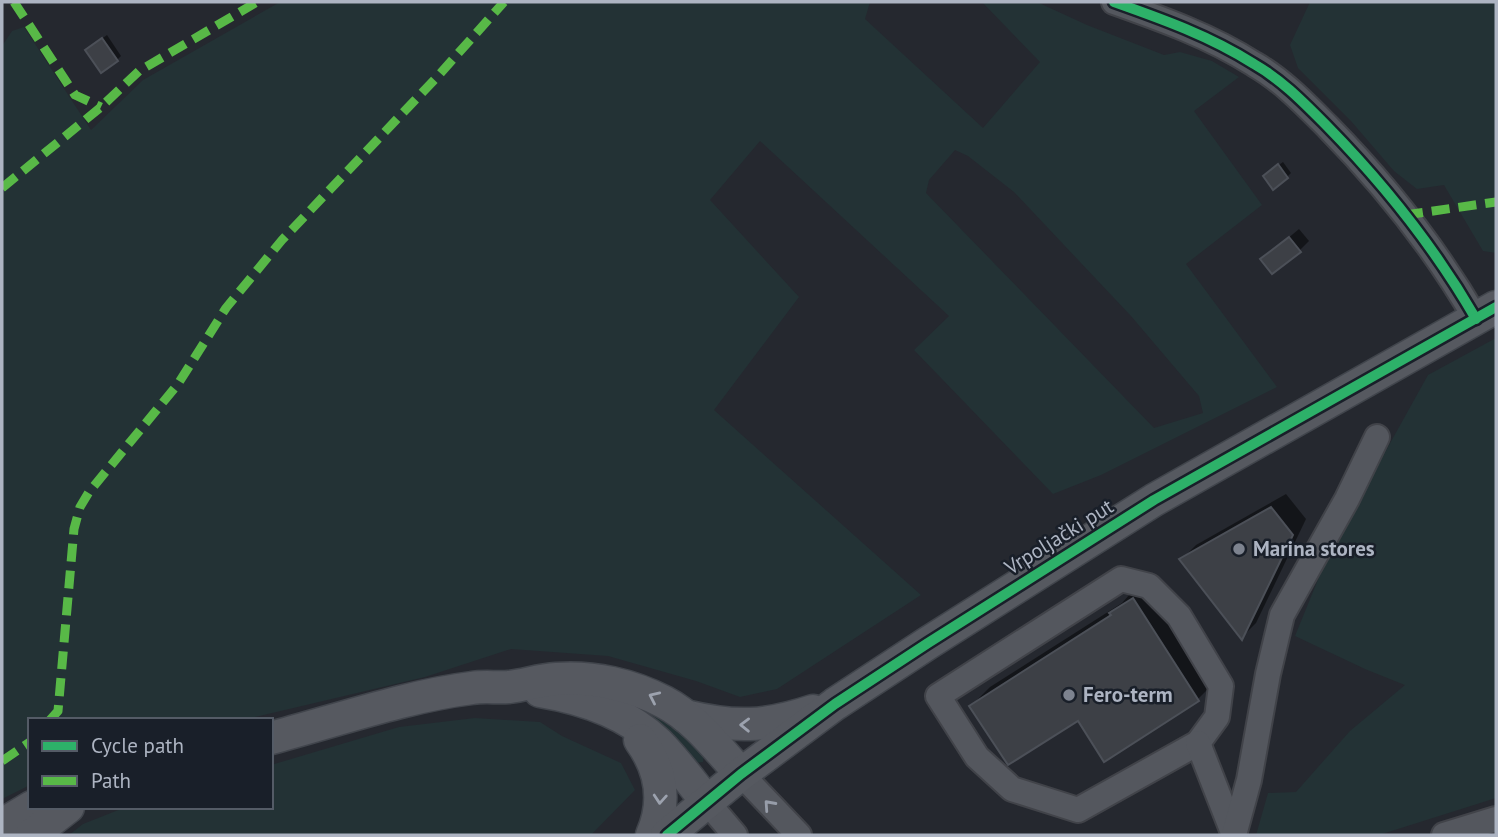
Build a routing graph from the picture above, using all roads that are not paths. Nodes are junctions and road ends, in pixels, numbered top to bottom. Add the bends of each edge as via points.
1 (1114, 2) edge
2 (1486, 313) edge
3 (1377, 437) dead end
4 (511, 687) junction
5 (835, 704) junction
6 (685, 716) junction
7 (627, 721) junction
8 (273, 737) edge
9 (1198, 743) junction
10 (741, 774) junction
11 (707, 802) junction
12 (29, 809) edge
13 (65, 809) edge
14 (1496, 819) edge
15 (2, 825) edge
16 (32, 835) edge
17 (652, 835) edge
18 (667, 835) edge
19 (735, 835) edge
20 (799, 835) edge
21 (1444, 835) edge

1 - 2 street via 1209,38 1257,65 1296,95 1361,160 1452,277
2 - 5 main road, Vrpoljački put via 1153,500
3 - 9 street via 1282,615 1234,835
6 -> 4 main road via 645,693 597,680 554,679
4 - 7 main road via 587,703
4 - 8 main road via 472,688 422,698
5 -> 6 main road via 766,725
5 - 10 main road, Vrpoljački put
6 - 10 main road
7 - 11 main road via 657,742
7 -> 17 main road via 650,754 661,786
9 - 9 street via 1078,810 1012,789 977,757 938,696 1121,579 1149,586 1179,616 1221,686 1217,716
10 - 11 main road, Vrpoljački put
20 -> 10 street
11 - 18 main road, Vrpoljački put
11 - 19 street
12 - 15 main road
13 - 16 main road
14 - 21 street

